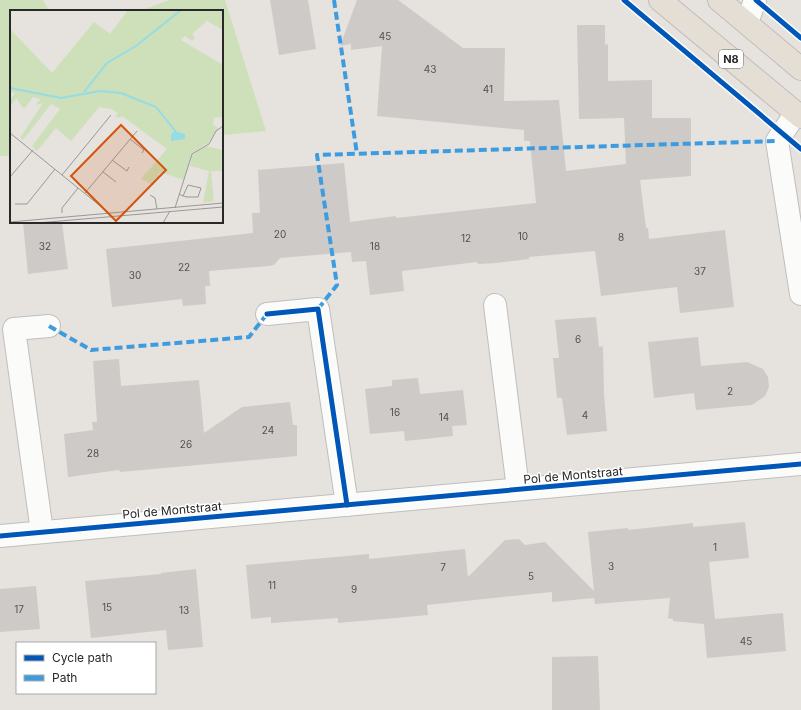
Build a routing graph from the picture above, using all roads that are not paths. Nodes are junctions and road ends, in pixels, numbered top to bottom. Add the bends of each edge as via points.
1 (660, 0) edge
2 (719, 0) edge
3 (755, 0) edge
4 (747, 23) junction
5 (801, 69) edge
6 (798, 115) edge
7 (801, 294) edge
8 (495, 305) dead end
9 (267, 314) dead end
10 (49, 326) dead end
11 (801, 464) edge
12 (518, 490) junction
13 (347, 505) junction
14 (42, 532) junction
15 (0, 536) edge

1 - 6 main road, N8
2 - 4 main road
3 - 4 street
4 - 5 main road
6 - 7 street via 777,141
8 - 12 street, Pol de Montstraat
9 - 13 street via 318,309
10 - 14 street via 14,329
11 - 12 street, Pol de Montstraat
12 - 13 street, Pol de Montstraat
13 - 14 street, Pol de Montstraat
14 - 15 street, Pol de Montstraat

